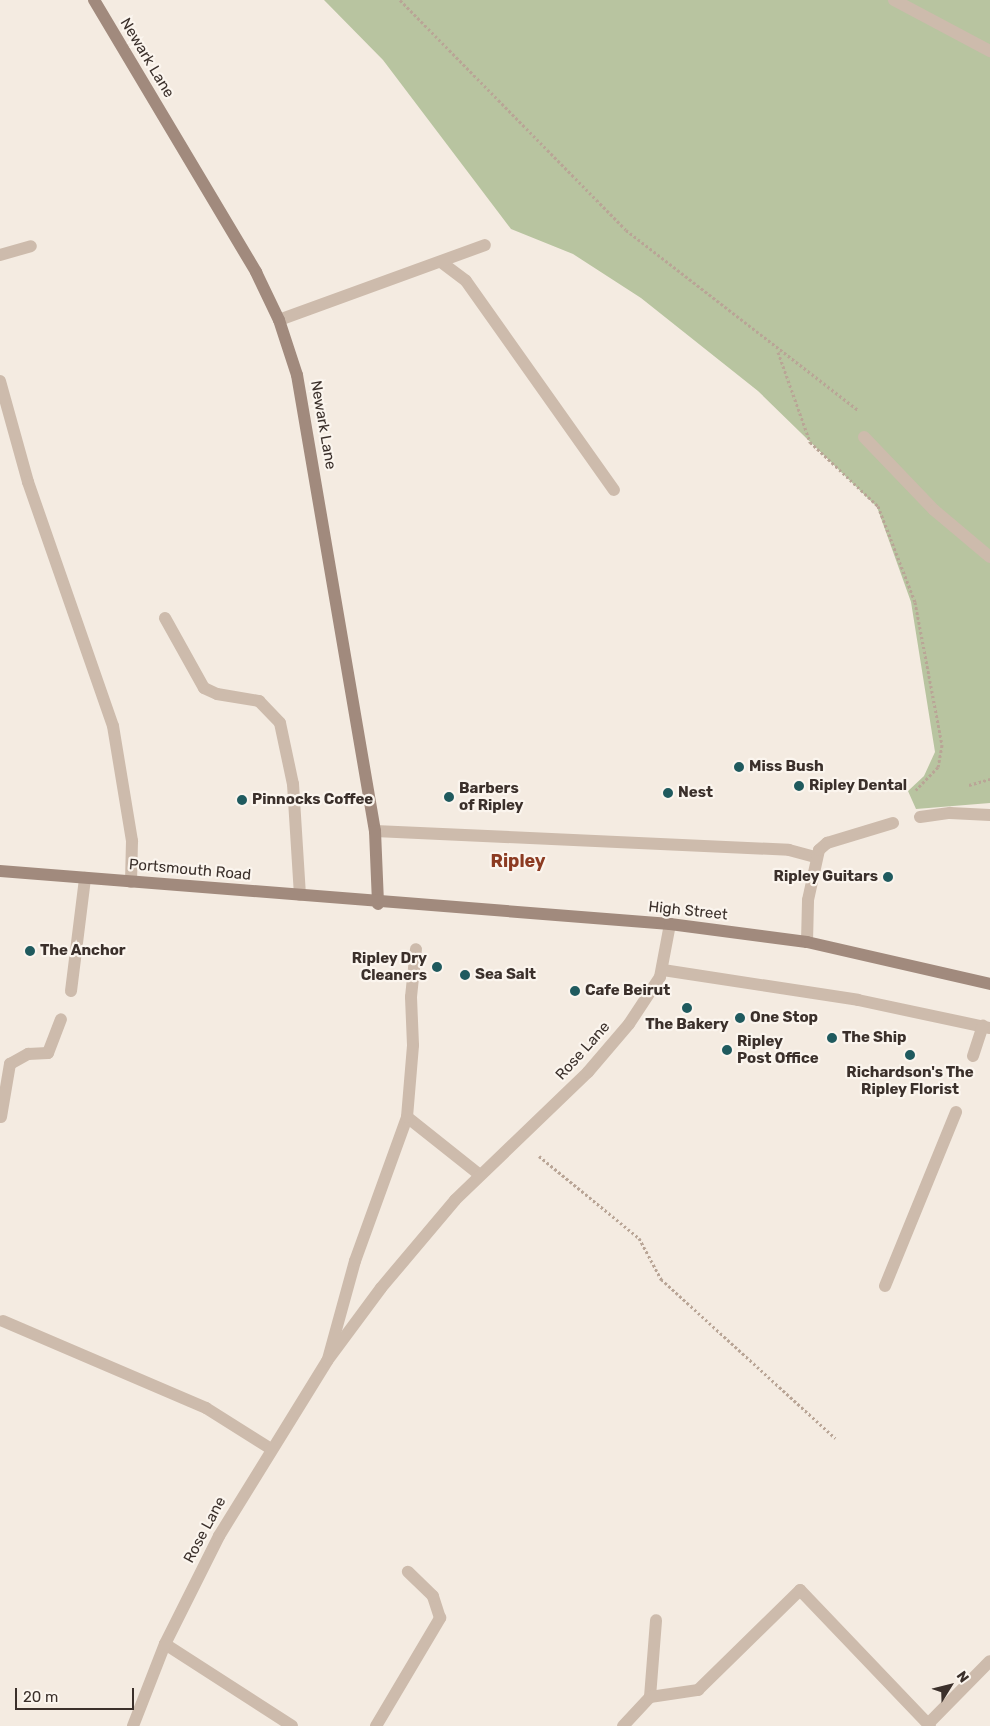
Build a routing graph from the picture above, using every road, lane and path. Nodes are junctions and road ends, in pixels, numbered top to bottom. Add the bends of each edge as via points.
1 (94, 0) edge
2 (400, 0) edge
3 (894, 0) edge
4 (990, 51) edge
5 (485, 245) dead end
6 (31, 246) dead end
7 (0, 255) edge
8 (442, 262) junction
9 (280, 320) junction
10 (778, 352) junction
11 (0, 381) edge
12 (864, 437) joint
13 (614, 490) dead end
14 (990, 557) edge
15 (165, 618) dead end
16 (910, 798) dead end
17 (990, 815) edge
18 (920, 817) dead end
19 (893, 823) dead end
20 (375, 831) junction
21 (815, 857) junction
22 (0, 872) edge
23 (85, 878) junction
24 (131, 882) junction
25 (300, 895) junction
26 (378, 904) junction
27 (670, 924) junction
28 (807, 942) junction
29 (416, 949) dead end
30 (662, 970) junction
31 (990, 984) edge
32 (71, 991) dead end
33 (61, 1018) dead end
34 (987, 1027) edge
35 (973, 1056) dead end
36 (956, 1112) dead end
37 (407, 1116) junction
38 (1, 1117) dead end
39 (520, 1139) junction
40 (480, 1175) junction
41 (885, 1286) dead end
42 (3, 1321) dead end
43 (327, 1361) junction
44 (835, 1438) dead end
45 (270, 1449) junction
46 (408, 1572) dead end
47 (656, 1620) dead end
48 (165, 1644) junction
49 (990, 1661) edge
50 (650, 1697) junction
51 (929, 1725) edge
52 (133, 1726) edge
53 (292, 1726) edge
54 (376, 1726) edge
55 (623, 1726) edge

1 - 9 main road, Newark Lane via 256,272
2 - 10 path via 626,230
3 - 4 street
5 - 8 street
6 - 7 street
8 - 9 street
8 - 13 street via 466,282
9 - 20 main road, Newark Lane via 299,385
10 - 12 path via 864,414
10 - 16 path via 810,442 878,506 915,602 942,745 938,767
11 - 24 street via 28,482 113,726 132,841
12 - 14 street via 934,510
15 - 25 street via 204,688 217,694 259,701 280,723 293,784
17 - 18 street via 950,812
19 - 21 street via 827,844
20 - 21 street via 789,850
20 - 26 main road, Newark Lane
21 - 28 street
22 - 23 main road, Portsmouth Road
23 - 24 main road, Portsmouth Road
23 - 32 street
24 - 25 main road, Portsmouth Road
25 - 26 main road, Portsmouth Road
26 - 27 main road, High Street
27 - 28 main road, High Street
27 - 30 street, Rose Lane
28 - 31 main road, High Street
29 - 37 street, Rose Lane via 411,997 414,1045
30 - 34 street via 848,998
30 - 39 street, Rose Lane via 629,1024
33 - 38 street via 48,1053 28,1054 10,1064
34 - 35 street
36 - 41 street
37 - 40 street
37 - 43 street, Rose Lane via 355,1261
39 - 40 street, Rose Lane
39 - 44 path via 639,1238 661,1279
40 - 43 street, Rose Lane via 381,1288
42 - 45 street via 206,1408
43 - 45 street, Rose Lane
45 - 48 street, Rose Lane via 219,1536
46 - 54 street via 433,1596 440,1618
47 - 50 street
48 - 52 street, Rose Lane
48 - 53 street
49 - 51 street
50 - 51 street via 698,1690 800,1590
50 - 55 street

